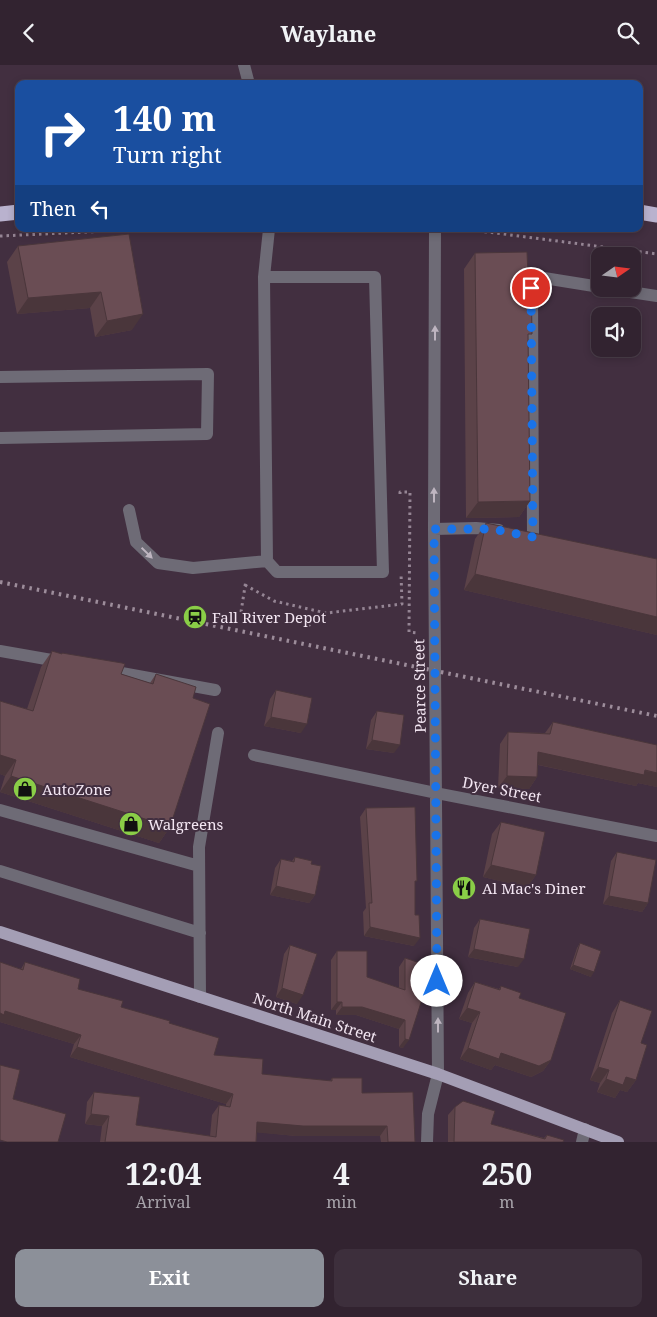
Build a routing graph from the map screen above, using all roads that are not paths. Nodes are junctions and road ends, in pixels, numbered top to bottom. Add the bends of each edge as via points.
1 (244, 65) edge
2 (248, 80) edge
3 (15, 212) edge
4 (643, 213) edge
5 (0, 214) edge
6 (657, 215) edge
7 (269, 232) edge
8 (435, 232) edge
9 (264, 277) junction
10 (591, 286) edge
11 (641, 294) edge
12 (657, 296) edge
13 (0, 377) edge
14 (0, 438) edge
15 (129, 510) dead end
16 (434, 529) junction
17 (267, 561) junction
18 (0, 651) edge
19 (216, 690) dead end
20 (218, 733) dead end
21 (254, 755) dead end
22 (436, 793) junction
23 (0, 810) edge
24 (657, 836) edge
25 (199, 866) junction
26 (0, 871) edge
27 (0, 932) edge
28 (200, 933) junction
29 (200, 997) junction
30 (438, 1074) junction
31 (585, 1129) junction
32 (428, 1142) edge
33 (582, 1142) edge
34 (618, 1142) edge

1 - 2 street
3 - 5 highway
4 - 6 highway
7 - 9 street
16 -> 8 street, Pearce Street
9 - 17 street
9 - 17 street via 375,277 383,572 278,572
10 - 16 street via 544,278 532,284 529,536 476,528
11 - 12 street
13 - 14 street via 208,374 207,434
15 -> 17 street via 136,542 158,563 193,568
16 - 22 street, Pearce Street
18 - 19 street
20 - 25 street via 199,847
21 - 22 street, Dyer Street
22 - 24 street, Dyer Street
30 -> 22 street, Pearce Street
23 - 25 street
25 - 28 street
26 - 28 street
27 - 29 main road, North Main Street
28 - 29 street
29 - 30 main road, North Main Street
30 - 31 main road, North Main Street
30 - 32 street, Pearce Street via 428,1114
31 - 33 street
31 - 34 main road, North Main Street

